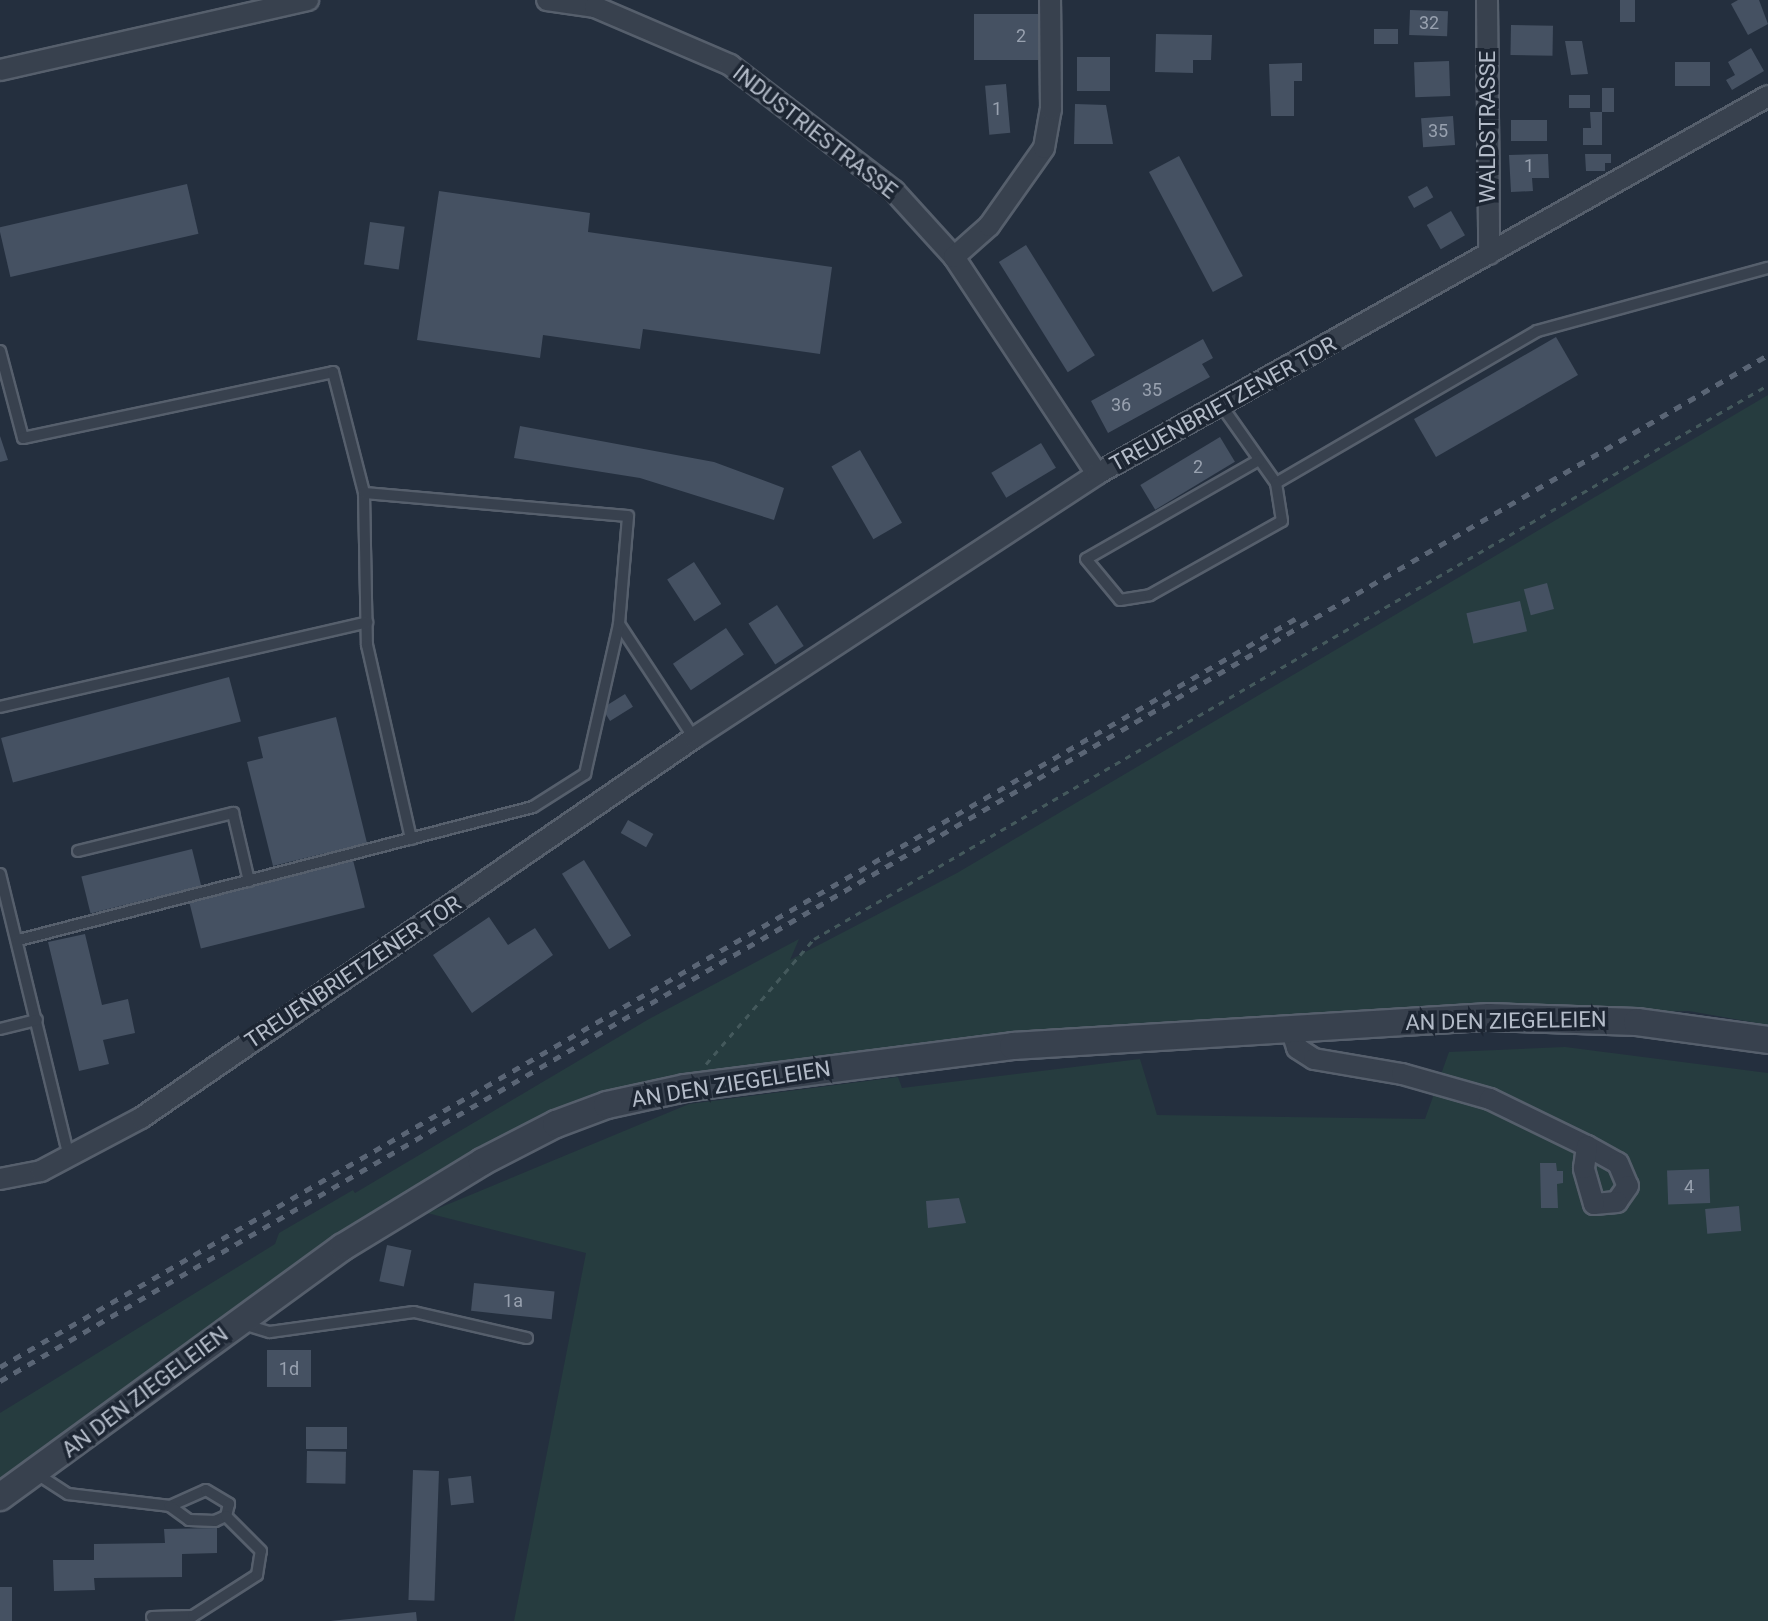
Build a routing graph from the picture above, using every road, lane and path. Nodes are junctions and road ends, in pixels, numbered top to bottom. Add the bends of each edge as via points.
1 (308, 0) edge
2 (547, 0) edge
3 (1050, 0) edge
4 (1487, 0) edge
5 (0, 70) edge
6 (1768, 96) edge
7 (1489, 254) junction
8 (954, 257) junction
9 (1768, 268) edge
10 (0, 351) edge
11 (1768, 385) edge
12 (1221, 405) junction
13 (1259, 460) junction
14 (1097, 474) junction
15 (1276, 483) junction
16 (364, 493) junction
17 (367, 622) junction
18 (619, 624) junction
19 (0, 707) edge
20 (694, 738) junction
21 (411, 839) junction
22 (78, 851) dead end
23 (0, 874) edge
24 (249, 881) junction
25 (19, 940) junction
26 (37, 1020) junction
27 (0, 1029) edge
28 (1291, 1029) junction
29 (1768, 1040) edge
30 (685, 1088) junction
31 (1587, 1146) dead end
32 (69, 1158) junction
33 (0, 1179) edge
34 (237, 1322) junction
35 (527, 1338) dead end
36 (37, 1474) junction
37 (0, 1497) edge
38 (170, 1506) junction
39 (226, 1516) junction
40 (152, 1617) dead end

1 - 5 street
2 - 8 street, INDUSTRIESTRASSE via 595,7 730,65 894,191
3 - 8 street via 1051,110 1044,148 989,226
4 - 7 street, WALDSTRASSE
6 - 7 street, TREUENBRIETZENER TOR
7 - 12 street, TREUENBRIETZENER TOR
8 - 14 street, INDUSTRIESTRASSE
9 - 15 lane via 1537,331
10 - 16 lane via 23,438 333,372
11 - 30 path via 814,939
12 - 13 lane
12 - 14 street, TREUENBRIETZENER TOR
13 - 15 lane
13 - 15 lane via 1086,559 1120,600 1150,595 1282,521
14 - 20 street, TREUENBRIETZENER TOR
16 - 17 lane
16 - 18 lane via 628,516
17 - 19 lane
17 - 21 lane via 367,645
18 - 20 lane
18 - 21 lane via 585,774 533,807
20 - 32 street, TREUENBRIETZENER TOR via 141,1118
21 - 24 lane
22 - 24 lane via 233,813
23 - 25 lane
24 - 25 lane
25 - 26 lane
26 - 27 lane
26 - 32 lane
28 - 29 street, AN DEN ZIEGELEIEN via 1541,1017 1651,1023
28 - 30 street, AN DEN ZIEGELEIEN via 1013,1046
28 - 31 street via 1297,1048 1314,1059 1402,1074 1490,1099
30 - 34 street, AN DEN ZIEGELEIEN via 607,1105 532,1135 343,1247
32 - 33 street, TREUENBRIETZENER TOR via 41,1171
34 - 35 lane via 270,1332 414,1312
34 - 36 street, AN DEN ZIEGELEIEN
36 - 37 street, AN DEN ZIEGELEIEN
36 - 38 lane via 61,1493
38 - 39 lane via 189,1520
38 - 39 lane via 213,1491 229,1504
39 - 40 lane via 261,1551 257,1575 193,1616

